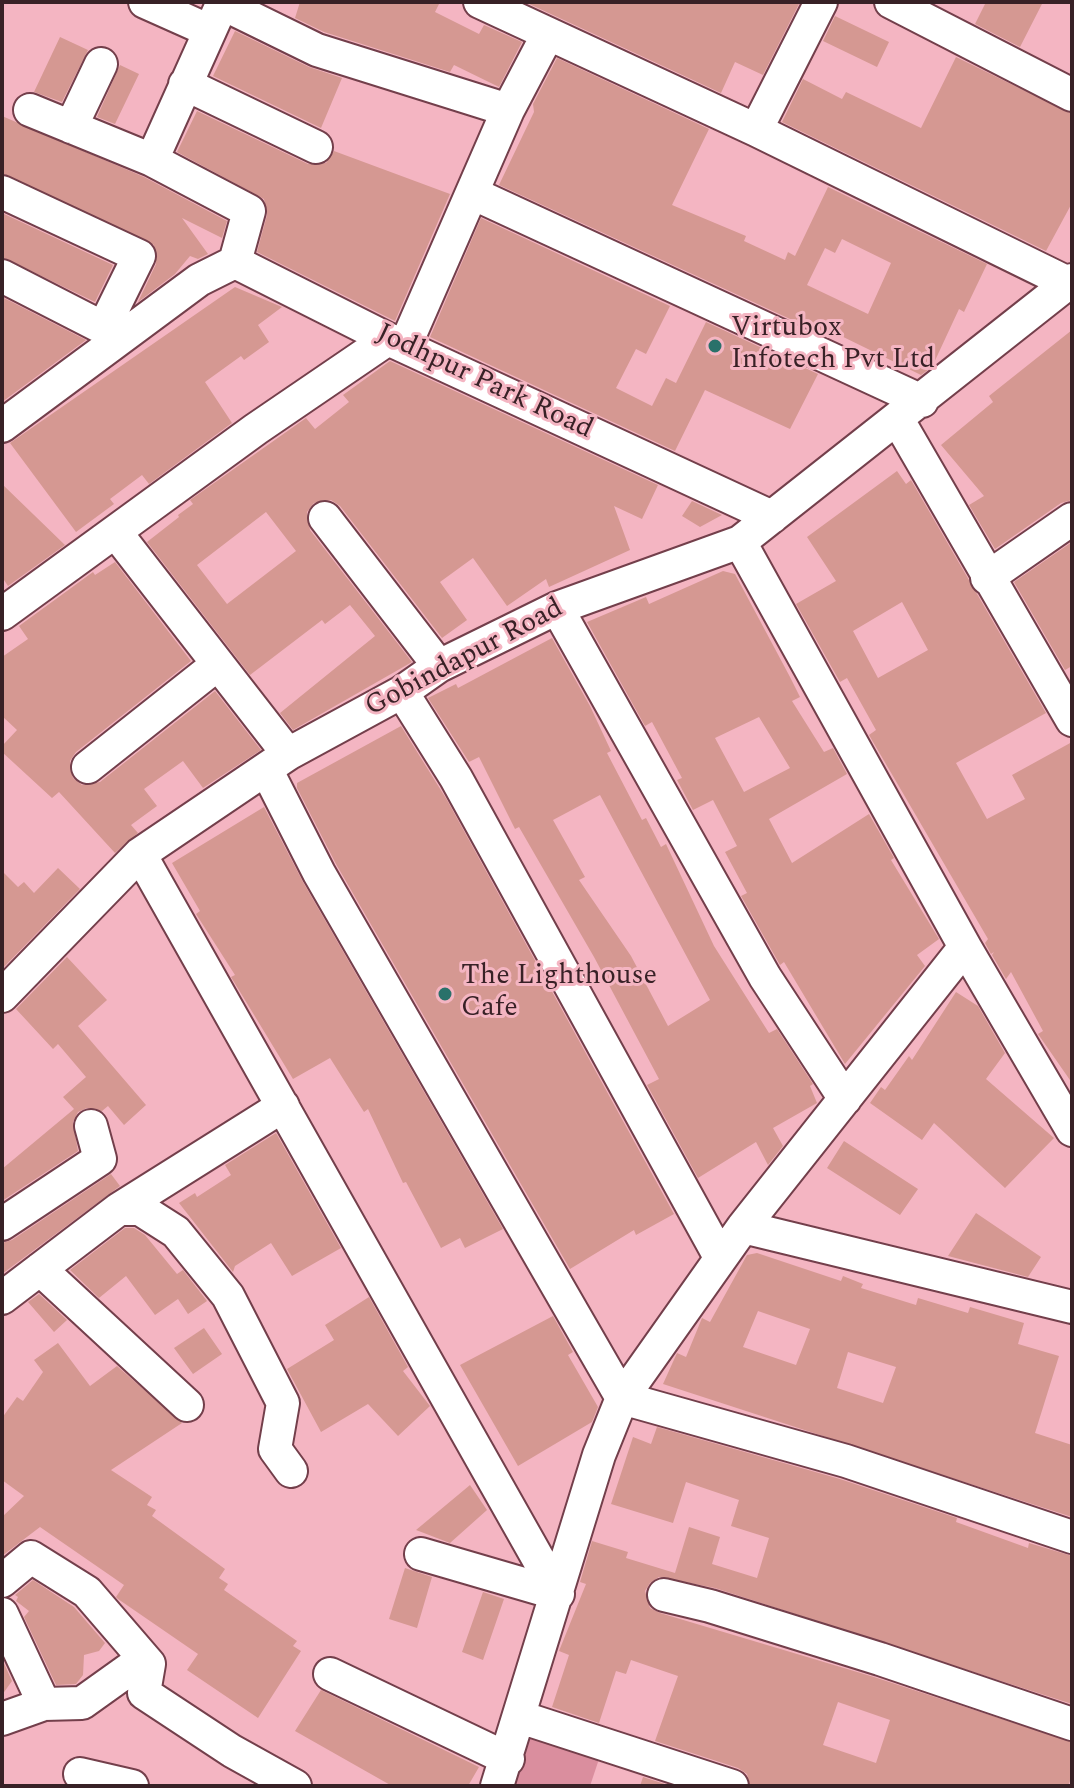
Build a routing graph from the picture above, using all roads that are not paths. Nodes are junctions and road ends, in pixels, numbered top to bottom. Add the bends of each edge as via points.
1 (145, 2) edge
2 (480, 2) edge
3 (821, 2) edge
4 (891, 2) edge
5 (219, 12) edge
6 (548, 34) junction
7 (101, 64) dead end
8 (185, 84) junction
9 (1072, 95) edge
10 (30, 110) dead end
11 (508, 110) junction
12 (71, 127) junction
13 (756, 130) junction
14 (316, 147) dead end
15 (152, 160) junction
16 (2, 192) edge
17 (472, 193) junction
18 (235, 262) junction
19 (2, 276) edge
20 (1070, 282) edge
21 (113, 332) junction
22 (397, 342) junction
23 (910, 410) junction
24 (2, 426) edge
25 (772, 517) junction
26 (325, 518) dead end
27 (1072, 519) edge
28 (117, 534) junction
29 (740, 542) junction
30 (987, 578) junction
31 (557, 608) junction
32 (2, 614) edge
33 (218, 664) junction
34 (439, 666) junction
35 (402, 692) junction
36 (1072, 720) edge
37 (277, 762) junction
38 (88, 767) dead end
39 (140, 854) junction
40 (965, 947) junction
41 (2, 996) edge
42 (845, 1099) junction
43 (283, 1106) junction
44 (91, 1126) dead end
45 (1072, 1130) edge
46 (119, 1209) junction
47 (2, 1224) edge
48 (743, 1227) junction
49 (720, 1257) junction
50 (40, 1269) junction
51 (2, 1298) edge
52 (1072, 1307) edge
53 (622, 1398) junction
54 (187, 1405) dead end
55 (291, 1471) dead end
56 (1072, 1537) edge
57 (421, 1554) dead end
58 (2, 1581) edge
59 (558, 1594) junction
60 (664, 1595) dead end
61 (2, 1614) edge
62 (149, 1664) junction
63 (330, 1674) dead end
64 (44, 1704) junction
65 (520, 1717) junction
66 (2, 1719) edge
67 (1072, 1724) edge
68 (502, 1772) edge
69 (80, 1774) dead end
70 (132, 1786) edge
71 (295, 1786) edge
72 (732, 1786) edge

1 - 5 street
2 - 6 street
3 - 13 street
4 - 9 street
5 - 8 street
5 - 11 street via 317,50
6 - 11 street
6 - 13 street
7 - 12 street
8 - 14 street
8 - 15 street
10 - 12 street
11 - 17 street
12 - 15 street
13 - 20 street
15 - 18 street via 249,211
16 - 21 street via 139,256
17 - 22 street
17 - 23 street
18 - 21 street
18 - 22 street, Jodhpur Park Road
19 - 21 street
20 - 23 street, Gobindapur Road
21 - 24 street
22 - 25 street, Jodhpur Park Road
22 - 28 street via 256,429
23 - 25 street, Gobindapur Road
23 - 30 street
25 - 29 street, Gobindapur Road
26 - 34 street
27 - 30 street
28 - 32 street
28 - 33 street
29 - 31 street, Gobindapur Road
29 - 40 street
30 - 36 street
31 - 34 street, Gobindapur Road
31 - 42 street via 765,977
33 - 37 street
33 - 38 street
34 - 35 street, Gobindapur Road
35 - 37 street, Gobindapur Road
35 - 49 street via 456,778
37 - 39 street, Gobindapur Road
37 - 53 street via 319,873
39 - 41 street, Gobindapur Road
39 - 43 street
40 - 42 street
40 - 45 street
42 - 48 street
43 - 46 street
43 - 59 street
44 - 47 street via 100,1159
46 - 50 street
46 - 55 street via 140,1209 176,1232 228,1296 283,1403 275,1449
48 - 49 street
48 - 52 street
49 - 53 street
50 - 51 street
50 - 54 street
53 - 56 street via 846,1461
53 - 59 street via 599,1455
57 - 59 street
58 - 62 street via 31,1557 87,1592
59 - 65 street
60 - 67 street via 880,1659
61 - 64 street
62 - 64 street via 131,1668 82,1703
62 - 71 street via 144,1693
63 - 68 street
64 - 66 street
65 - 68 street
65 - 72 street
69 - 70 street

